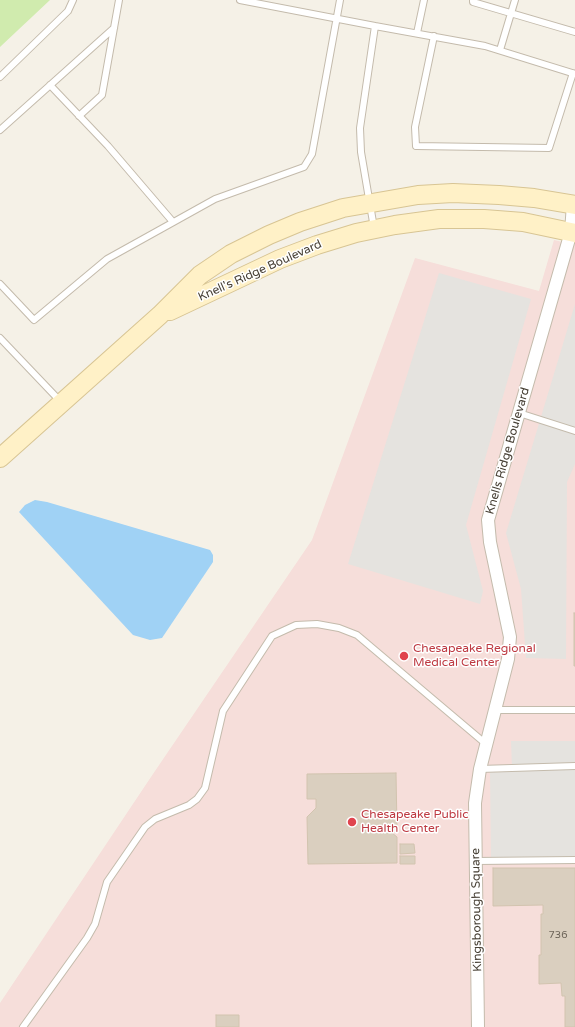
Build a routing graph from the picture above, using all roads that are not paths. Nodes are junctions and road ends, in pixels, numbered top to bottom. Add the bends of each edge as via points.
1 (73, 0) edge
2 (119, 0) edge
3 (240, 0) edge
4 (340, 0) edge
5 (424, 0) edge
6 (473, 0) edge
7 (515, 0) edge
8 (511, 13) junction
9 (337, 19) junction
10 (375, 26) junction
11 (114, 28) junction
12 (575, 32) edge
13 (417, 33) junction
14 (434, 36) junction
15 (500, 50) junction
16 (574, 73) edge
17 (0, 77) edge
18 (50, 85) junction
19 (79, 116) junction
20 (0, 130) edge
21 (574, 202) edge
22 (369, 203) junction
23 (173, 222) junction
24 (374, 229) junction
25 (573, 233) edge
26 (0, 284) edge
27 (160, 315) junction
28 (0, 338) edge
29 (61, 403) junction
30 (519, 413) junction
31 (575, 431) edge
32 (0, 458) edge
33 (495, 710) junction
34 (575, 710) edge
35 (486, 744) junction
36 (575, 766) edge
37 (480, 770) junction
38 (575, 860) edge
39 (476, 861) junction
40 (23, 1027) edge
41 (478, 1027) edge

1 - 17 lane via 68,11
2 - 11 lane
3 - 9 lane
4 - 9 lane
5 - 13 lane
6 - 8 lane
7 - 8 lane
8 - 12 lane
8 - 15 lane
9 - 10 lane
9 - 23 lane via 312,154 304,167 215,199
10 - 13 lane
10 - 22 lane via 360,128
11 - 18 lane
11 - 19 lane via 102,95
13 - 14 lane
14 - 15 lane
14 - 16 lane via 415,127 416,146 549,148
15 - 16 lane
18 - 19 lane
18 - 20 lane
19 - 23 lane
21 - 22 street, Knell's Ridge Boulevard via 453,193 418,195
21 - 25 street, Knells Ridge Boulevard
22 - 24 lane
22 - 27 street, Knell's Ridge Boulevard via 343,208 300,222 231,254 200,275
23 - 26 lane via 107,258 34,320
24 - 25 street, Knell's Ridge Boulevard via 439,220 484,219 523,222
24 - 27 street, Knell's Ridge Boulevard via 356,232 280,259
25 - 30 street, Knells Ridge Boulevard
27 - 29 street, Knell's Ridge Boulevard
28 - 29 lane
29 - 32 street, Knell's Ridge Boulevard
30 - 31 lane
30 - 33 street, Knells Ridge Boulevard via 488,520 490,542 510,637 508,659
33 - 34 lane
33 - 35 street, Knells Ridge Boulevard
35 - 37 street, Knells Ridge Boulevard
35 - 40 lane via 357,635 317,624 296,625 272,636 223,712 205,788 189,805 155,819 145,827 107,882 95,924 87,938
36 - 37 lane
37 - 39 street, Kingsborough Square via 475,803
38 - 39 lane
39 - 41 street, Kingsborough Square

